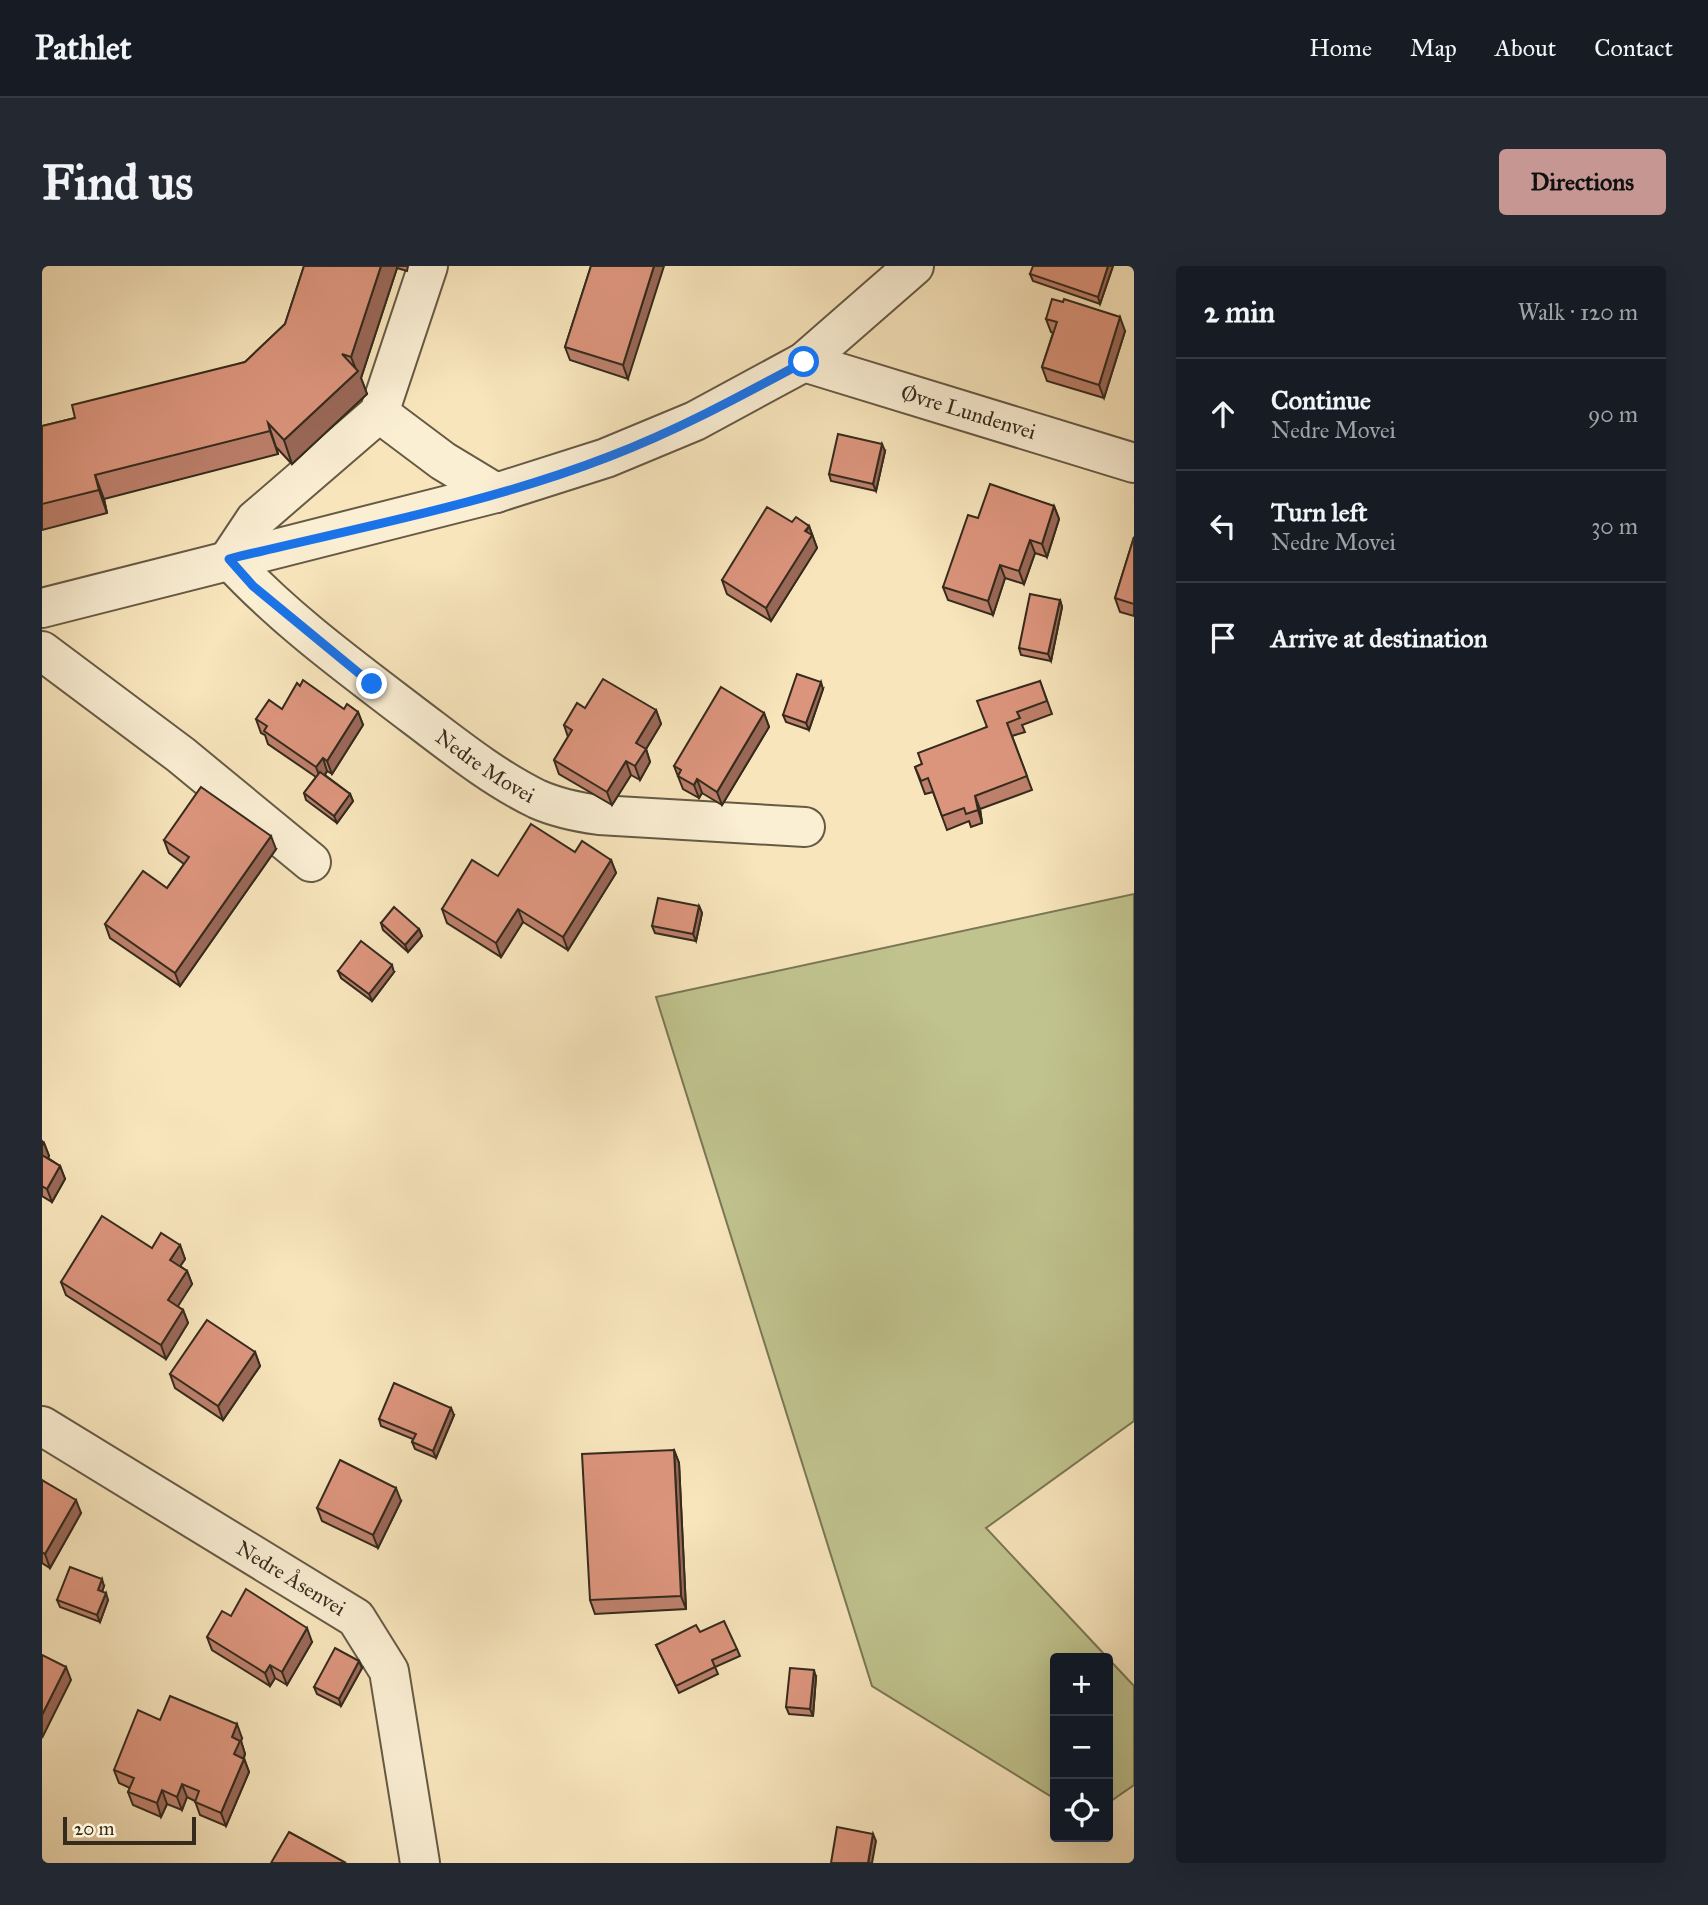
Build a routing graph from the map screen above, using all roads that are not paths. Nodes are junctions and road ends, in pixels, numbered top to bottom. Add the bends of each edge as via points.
1 (428, 266) edge
2 (914, 266) edge
3 (804, 362) junction
4 (379, 413) junction
5 (1134, 463) edge
6 (496, 493) junction
7 (229, 559) junction
8 (42, 608) edge
9 (42, 651) edge
10 (805, 827) dead end
11 (311, 862) dead end
12 (42, 1426) edge
13 (420, 1863) edge

1 - 4 street
2 - 3 street
3 - 5 street, Øvre Lundenvei
3 - 6 street via 695,421 606,458
4 - 6 street
4 - 7 street via 255,520
6 - 7 street
7 - 8 street
7 - 10 street, Nedre Movei via 253,586 372,684 489,772 537,799 567,811 599,816
9 - 11 street via 181,755
12 - 13 street, Nedre Åsenvei via 356,1618 389,1671

